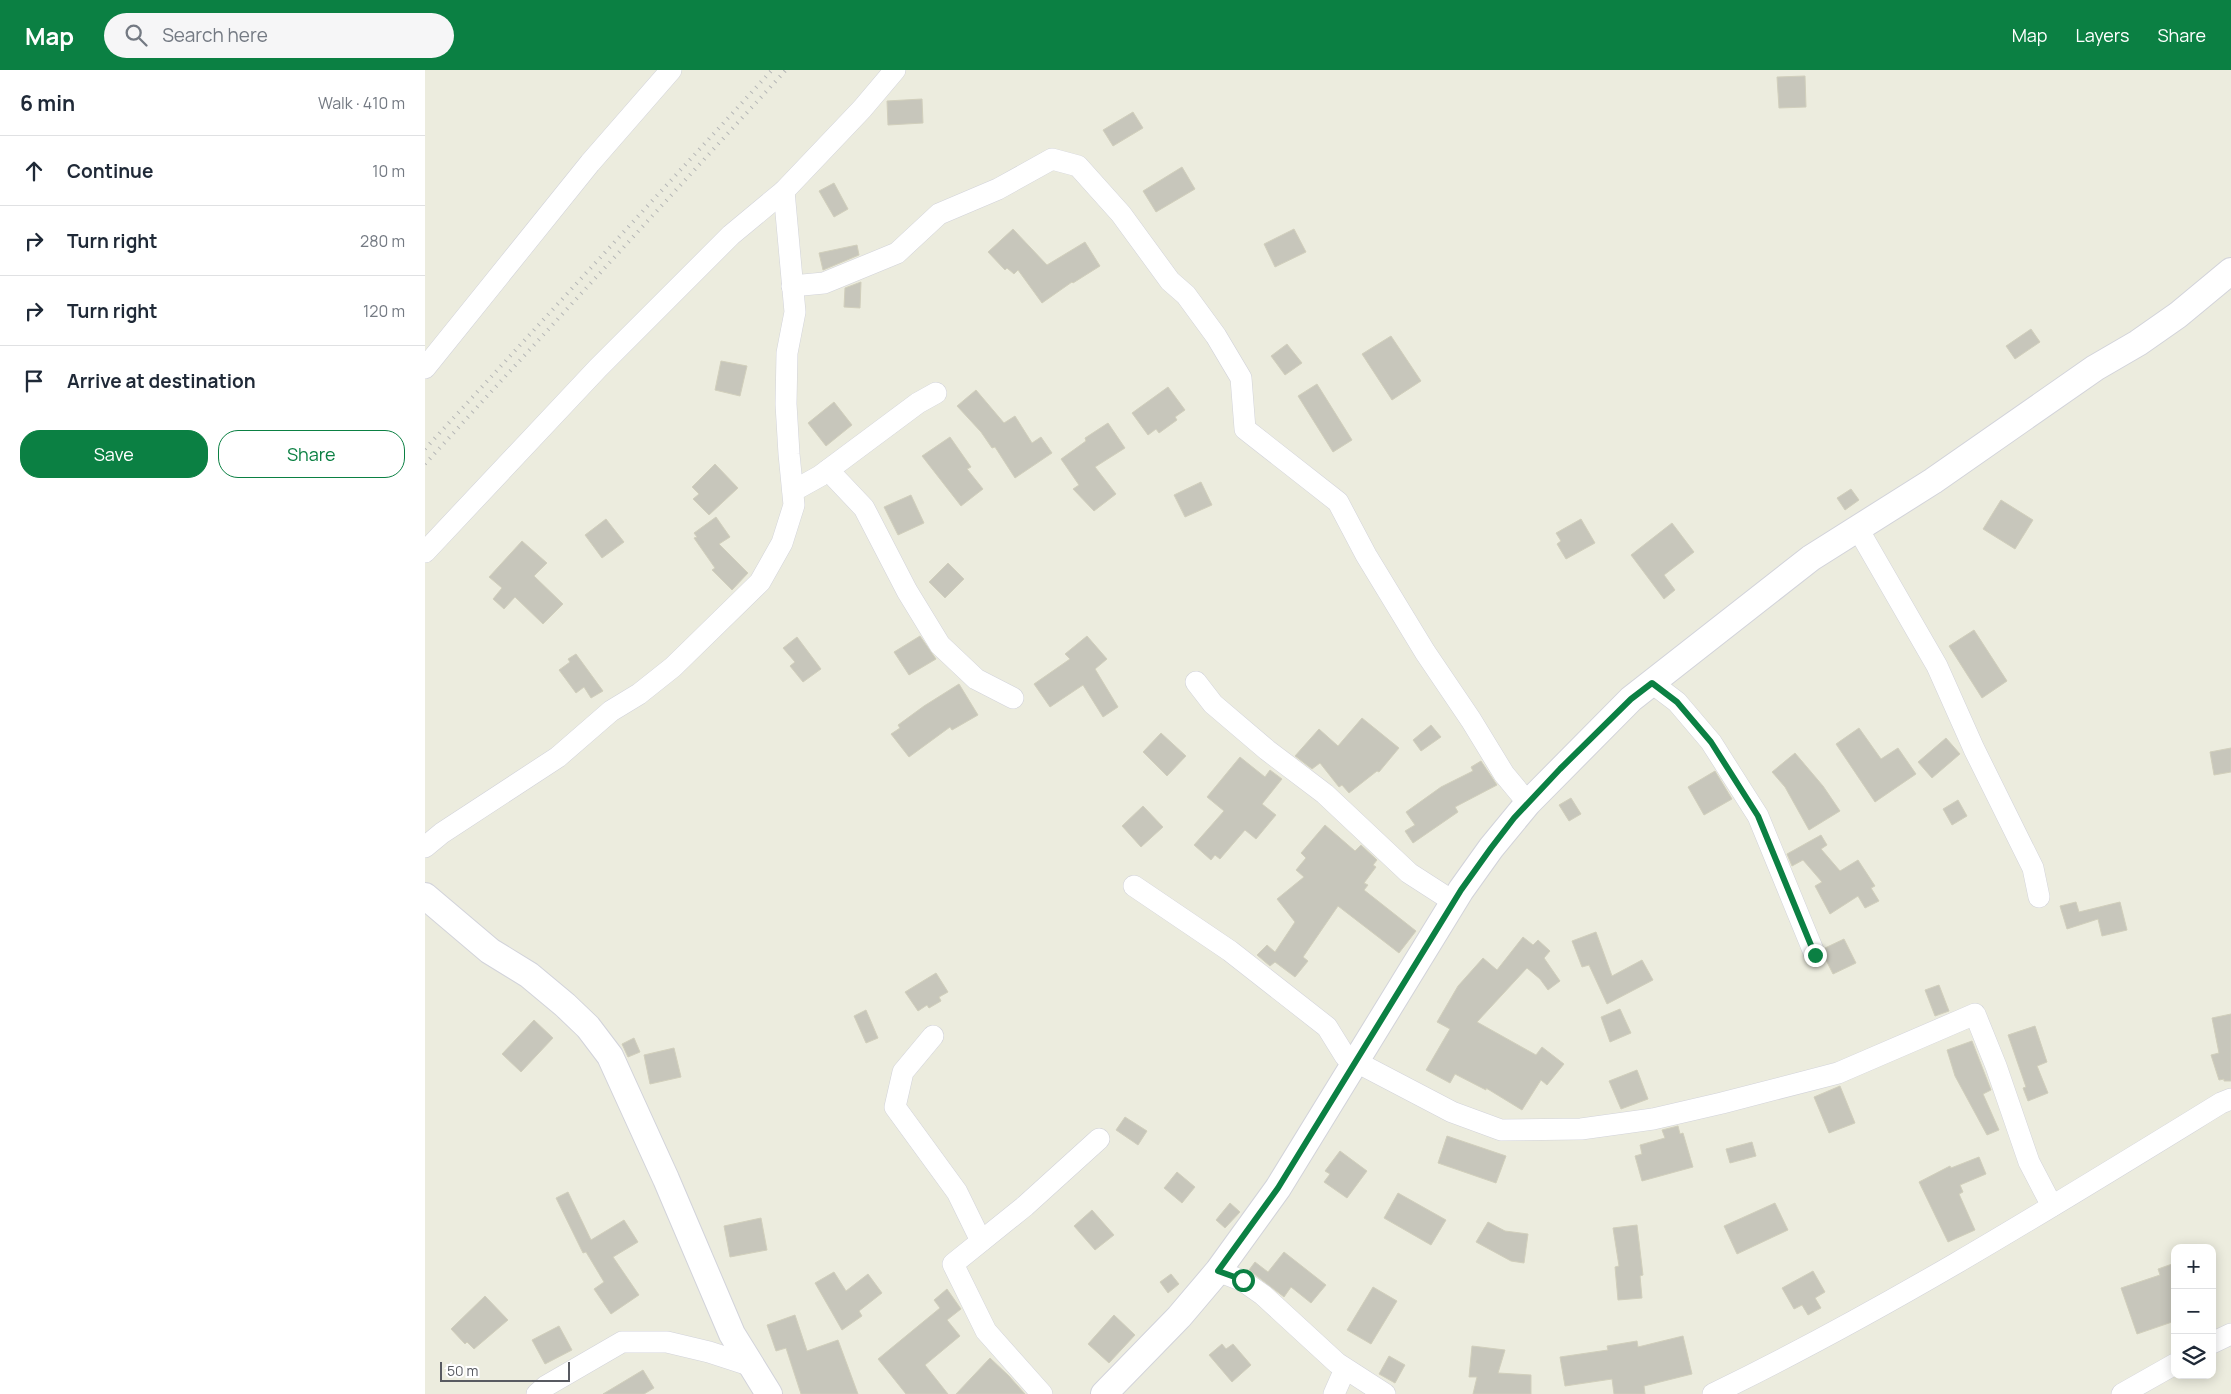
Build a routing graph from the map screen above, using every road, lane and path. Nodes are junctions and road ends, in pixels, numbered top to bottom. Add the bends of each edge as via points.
1 (671, 70) edge
2 (895, 70) edge
3 (785, 191) junction
4 (2231, 271) edge
5 (792, 286) junction
6 (425, 368) edge
7 (936, 393) dead end
8 (829, 470) junction
9 (793, 490) junction
10 (1858, 529) junction
11 (425, 552) edge
12 (1196, 682) dead end
13 (1652, 683) junction
14 (1013, 698) dead end
15 (1528, 803) junction
16 (425, 847) edge
17 (1134, 886) dead end
18 (425, 896) edge
19 (2039, 897) dead end
20 (1454, 902) junction
21 (1815, 955) dead end
22 (933, 1036) dead end
23 (1355, 1061) junction
24 (2231, 1099) edge
25 (1099, 1139) dead end
26 (2052, 1206) junction
27 (981, 1241) junction
28 (1218, 1271) junction
29 (2231, 1334) edge
30 (2216, 1341) edge
31 (752, 1366) junction
32 (2171, 1366) edge
33 (1345, 1369) junction
34 (537, 1394) edge
35 (769, 1394) edge
36 (1042, 1394) edge
37 (1104, 1394) edge
38 (1334, 1394) edge
39 (1385, 1394) edge
40 (1713, 1394) edge
41 (2122, 1394) edge

1 - 6 street via 590,162
2 - 3 street
3 - 5 street
3 - 11 street via 731,236 598,368
4 - 10 street via 2138,343 2095,368
5 - 9 street via 795,312 787,353 787,404
5 - 15 street via 824,283 897,253 939,214 998,189 1052,159 1079,166 1121,214 1170,281 1186,295 1216,336 1241,378 1245,429 1338,502 1425,652 1504,774
7 - 8 street
8 - 9 street
8 - 14 street via 864,508 907,591 941,645 976,680
9 - 16 street via 795,505 783,544 760,582 673,667 611,711 558,757
10 - 13 street via 1811,558
10 - 19 street via 1937,666 2033,868
12 - 20 street via 1213,704 1325,794 1409,873
13 - 15 street via 1604,724
13 - 21 street via 1677,702 1711,742 1758,816
15 - 20 street via 1491,848
17 - 23 street via 1230,951 1327,1027 1345,1056
18 - 31 street via 490,950 529,975 565,1005 588,1027 610,1056 733,1334
20 - 23 street
22 - 27 street via 903,1072 895,1106 957,1192
23 - 26 street via 1452,1112 1501,1130 1581,1129 1653,1119 1838,1073 1975,1014 2029,1162
23 - 28 street via 1278,1188
24 - 26 street
25 - 27 street
26 - 40 street via 1775,1363
27 - 36 street via 953,1264 987,1331
28 - 33 street via 1243,1280
28 - 37 street via 1179,1317
29 - 30 street
31 - 34 street via 667,1342 622,1342
31 - 35 street
32 - 41 street
33 - 38 street
33 - 39 street

